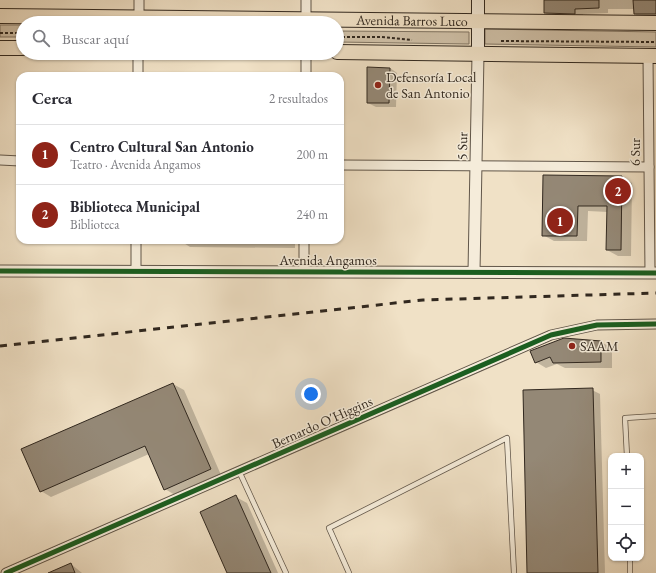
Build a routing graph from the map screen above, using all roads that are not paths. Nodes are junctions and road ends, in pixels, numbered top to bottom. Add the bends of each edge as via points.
1 (140, 0) edge
2 (306, 0) edge
3 (478, 0) edge
4 (0, 16) edge
5 (16, 16) edge
6 (139, 16) edge
7 (306, 16) edge
8 (344, 21) edge
9 (478, 21) junction
10 (656, 23) edge
11 (0, 48) edge
12 (16, 48) edge
13 (344, 52) edge
14 (478, 54) junction
15 (652, 56) edge
16 (138, 60) edge
17 (306, 60) edge
18 (138, 72) edge
19 (306, 72) edge
20 (0, 160) edge
21 (16, 161) edge
22 (344, 165) edge
23 (476, 166) junction
24 (648, 167) junction
25 (136, 244) edge
26 (304, 244) edge
27 (0, 272) edge
28 (136, 272) junction
29 (304, 272) junction
30 (474, 272) junction
31 (653, 273) edge
32 (656, 324) edge
33 (656, 416) edge
34 (626, 453) edge
35 (239, 471) junction
36 (630, 561) edge
37 (6, 573) edge
38 (286, 573) edge
39 (349, 573) edge
40 (514, 573) edge
41 (630, 573) edge

1 - 6 street
2 - 7 street
3 - 9 main road, 5 Sur
4 - 5 main road, Avenida Barros Luco
8 - 9 main road, Avenida Barros Luco
9 - 10 main road, Avenida Barros Luco
9 - 14 main road, 5 Sur
11 - 12 main road
13 - 14 main road
14 - 15 main road
14 - 23 street, 5 Sur
15 - 24 street, 6 Sur
16 - 18 street
17 - 19 street
20 - 21 street
22 - 23 street
23 - 24 street
23 - 30 street, 5 Sur
24 - 31 street, 6 Sur
25 - 28 street
26 - 29 street
27 - 28 street, Avenida Angamos
28 - 29 street, Avenida Angamos
29 - 30 street, Avenida Angamos
30 - 31 street, Avenida Angamos
32 - 35 street, Bernardo O'Higgins via 597,325 551,335
33 - 34 lane via 625,418
35 - 37 street, Bernardo O'Higgins
35 - 38 lane
36 - 41 lane
39 - 40 lane via 329,528 507,438

